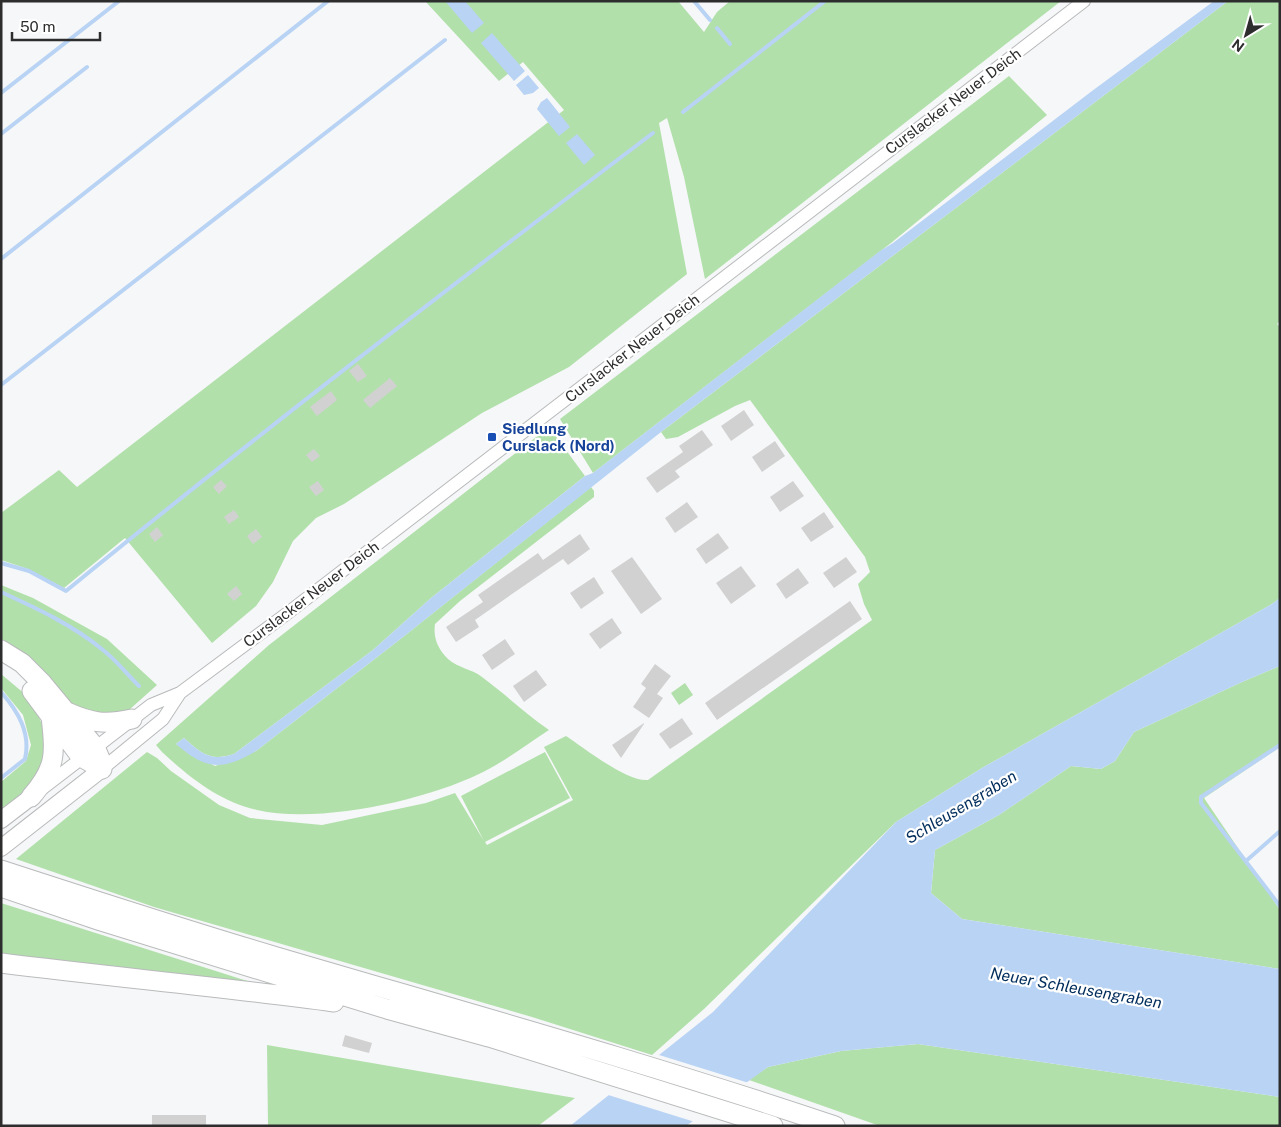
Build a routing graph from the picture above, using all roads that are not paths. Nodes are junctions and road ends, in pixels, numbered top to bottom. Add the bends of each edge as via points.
1 (1084, 1) edge
2 (1, 650) edge
3 (1, 665) edge
4 (180, 693) junction
5 (58, 713) junction
6 (132, 719) junction
7 (88, 752) junction
8 (102, 769) junction
9 (31, 797) junction
10 (1, 820) edge
11 (1, 848) edge
12 (1, 870) edge
13 (1, 888) edge
14 (1, 963) edge
15 (387, 1009) junction
16 (773, 1126) edge
17 (835, 1126) edge

1 - 4 street, Curslacker Neuer Deich
2 - 5 highway via 32,672
3 - 5 highway
4 - 6 street, Curslacker Neuer Deich via 151,704
4 - 8 street, Curslacker Neuer Deich via 163,719
5 - 6 highway via 100,723
5 - 7 highway
5 - 9 highway via 53,758 46,776
6 - 7 street, Curslacker Neuer Deich
7 - 8 highway
7 - 9 street, Curslacker Neuer Deich
8 - 11 main road, Curslacker Neuer Deich
9 - 10 main road, Curslacker Neuer Deich
12 - 17 highway via 113,907 634,1062
13 - 15 highway
14 - 15 highway
15 - 16 highway via 489,1037

